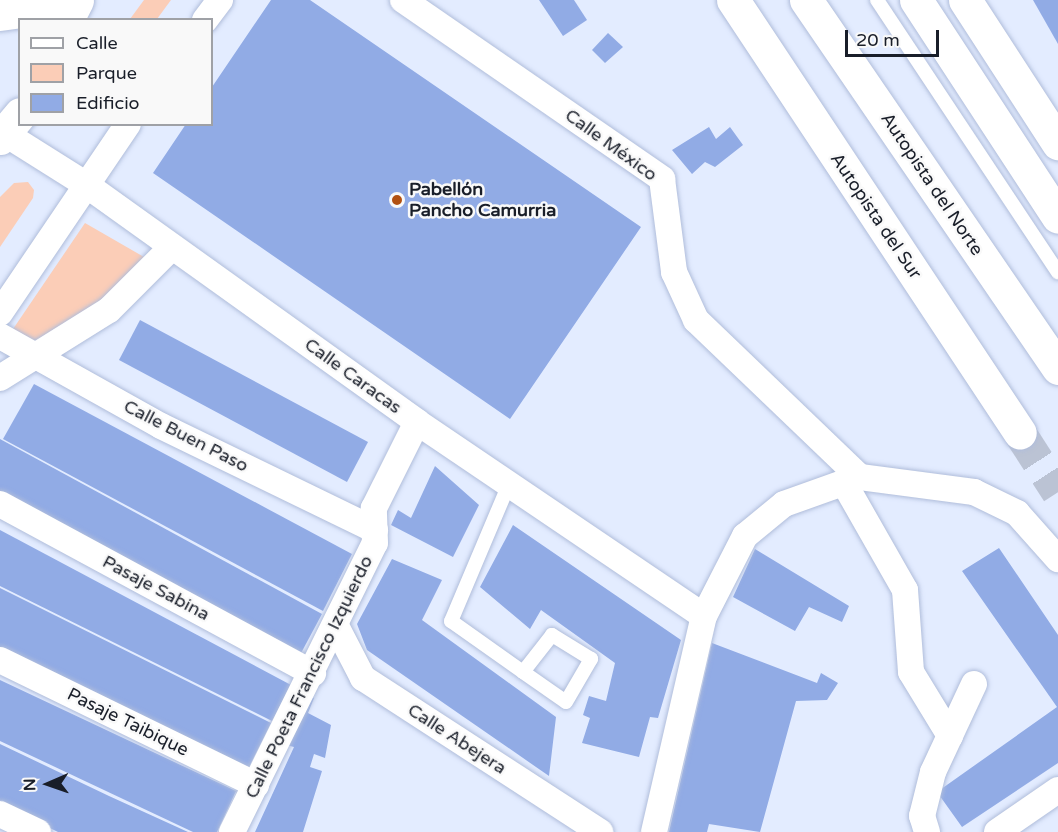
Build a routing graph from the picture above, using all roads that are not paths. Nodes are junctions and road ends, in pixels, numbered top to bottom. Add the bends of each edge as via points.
1 (52, 0) edge
2 (77, 0) edge
3 (220, 0) edge
4 (403, 0) edge
5 (733, 0) edge
6 (806, 0) edge
7 (877, 0) edge
8 (916, 0) edge
9 (965, 0) edge
10 (0, 15) edge
11 (68, 18) edge
12 (206, 18) edge
13 (6, 126) edge
14 (127, 126) edge
15 (1058, 143) edge
16 (85, 184) junction
17 (1058, 217) edge
18 (172, 247) junction
19 (1058, 272) edge
20 (0, 313) edge
21 (0, 336) edge
22 (33, 354) junction
23 (1058, 368) edge
24 (0, 378) edge
25 (417, 422) junction
26 (1020, 433) tunnel mouth
27 (852, 480) junction
28 (509, 483) junction
29 (0, 504) edge
30 (375, 530) junction
31 (1058, 559) edge
32 (704, 616) junction
33 (336, 626) junction
34 (0, 660) edge
35 (523, 672) junction
36 (313, 673) junction
37 (974, 684) dead end
38 (950, 736) junction
39 (256, 785) junction
40 (1058, 790) edge
41 (0, 814) edge
42 (38, 832) edge
43 (232, 832) edge
44 (600, 832) edge
45 (654, 832) edge
46 (927, 832) edge
47 (997, 832) edge

1 - 10 main road
2 - 11 main road
3 - 12 street
4 - 27 street, Calle México via 662,179 674,272 696,320
5 - 26 main road, Autopista del Sur
6 - 23 main road, Autopista del Norte
7 - 19 lane
8 - 17 main road
9 - 15 main road
13 - 16 street, Calle Caracas
14 - 16 street
16 - 18 street, Calle Caracas
16 - 20 street
18 - 22 street via 110,309
18 - 25 street, Calle Caracas
21 - 22 street, Calle Buen Paso
22 - 24 street
22 - 30 street, Calle Buen Paso via 161,426
25 - 28 street, Calle Caracas
25 - 30 street, Calle Poeta Francisco Izquierdo via 374,508
27 - 31 street via 974,492 1017,513
27 - 32 street via 784,504 745,536
27 - 38 street, Calle México via 905,590 911,672
28 - 32 street, Calle Caracas
28 - 35 lane via 451,621
29 - 36 street, Pasaje Sabina
30 - 33 street, Calle Poeta Francisco Izquierdo via 375,543
32 - 45 street
33 - 36 street, Calle Poeta Francisco Izquierdo
33 - 44 street, Calle Abejera via 363,678
34 - 39 street, Pasaje Taibique
35 - 35 lane via 566,702 591,659 552,635
36 - 39 street, Calle Poeta Francisco Izquierdo
37 - 38 street
38 - 46 street via 933,772 922,816
39 - 43 street, Calle Poeta Francisco Izquierdo
40 - 47 street
41 - 42 street

